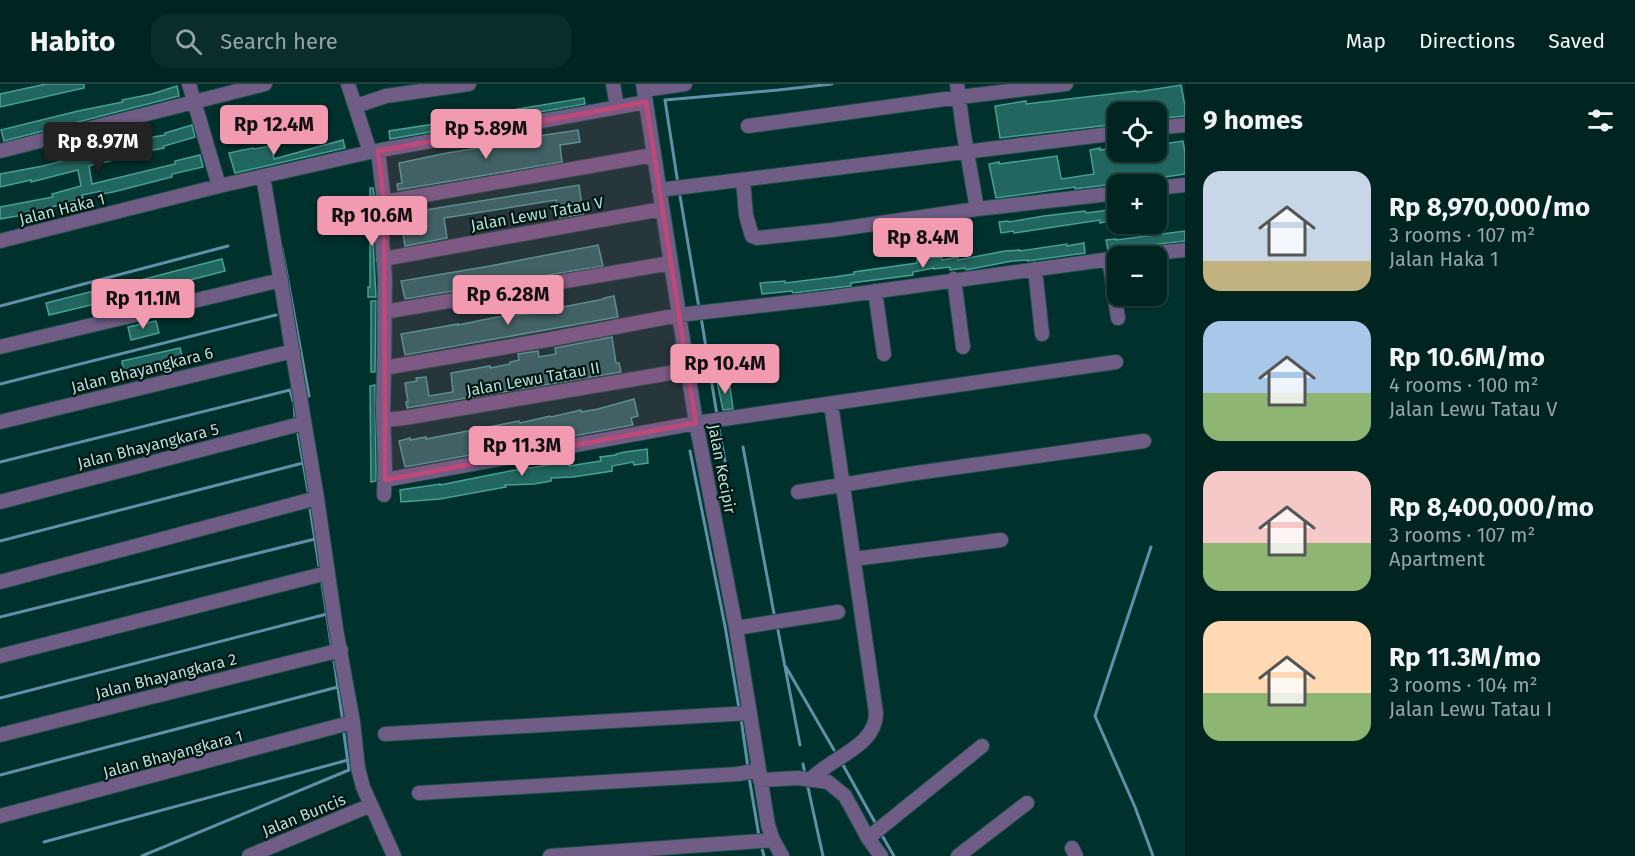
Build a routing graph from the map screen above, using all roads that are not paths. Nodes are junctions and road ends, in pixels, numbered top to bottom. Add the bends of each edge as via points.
1 (189, 84) edge
2 (265, 84) edge
3 (348, 84) edge
4 (469, 84) edge
5 (613, 84) edge
6 (685, 84) edge
7 (1066, 84) edge
8 (650, 90) edge
9 (958, 90) edge
10 (194, 103) junction
11 (356, 106) junction
12 (617, 107) junction
13 (1185, 125) edge
14 (747, 126) dead end
15 (1167, 127) edge
16 (1107, 134) edge
17 (0, 151) edge
18 (374, 151) junction
19 (967, 151) junction
20 (653, 155) junction
21 (263, 176) junction
22 (744, 180) junction
23 (1185, 185) edge
24 (219, 186) junction
25 (1167, 187) edge
26 (670, 189) junction
27 (1107, 193) edge
28 (384, 202) junction
29 (977, 208) junction
30 (662, 209) junction
31 (0, 242) edge
32 (1185, 250) edge
33 (1167, 252) edge
34 (383, 259) junction
35 (1107, 259) edge
36 (671, 263) junction
37 (1035, 269) junction
38 (954, 279) junction
39 (281, 280) junction
40 (875, 291) junction
41 (1117, 306) edge
42 (384, 312) junction
43 (679, 315) junction
44 (1118, 318) dead end
45 (1042, 334) dead end
46 (0, 347) edge
47 (963, 347) dead end
48 (293, 351) junction
49 (884, 354) dead end
50 (1116, 362) dead end
51 (384, 368) junction
52 (688, 370) junction
53 (831, 404) junction
54 (384, 420) junction
55 (0, 422) edge
56 (304, 423) junction
57 (696, 423) junction
58 (1144, 441) dead end
59 (385, 480) junction
60 (843, 484) junction
61 (798, 492) dead end
62 (384, 495) dead end
63 (317, 498) junction
64 (0, 502) edge
65 (1001, 540) dead end
66 (854, 559) junction
67 (327, 573) junction
68 (0, 582) edge
69 (838, 612) dead end
70 (736, 628) junction
71 (341, 651) junction
72 (0, 656) edge
73 (742, 714) junction
74 (353, 722) junction
75 (385, 734) dead end
76 (0, 735) edge
77 (982, 746) dead end
78 (752, 774) junction
79 (810, 780) junction
80 (420, 793) dead end
81 (1027, 803) dead end
82 (371, 805) junction
83 (0, 816) edge
84 (868, 838) junction
85 (763, 840) junction
86 (603, 854) edge
87 (249, 856) edge
88 (394, 856) edge
89 (550, 856) edge
90 (782, 856) edge
91 (881, 856) edge
92 (958, 856) edge

1 - 10 street
2 - 10 street
3 - 11 street
4 - 11 street via 386,96
5 - 12 street
6 - 8 street, Jalan Haka 1
7 - 9 street
8 - 12 street, Jalan Haka 1
8 - 20 street, Jalan Kecipir
9 - 14 street
9 - 19 street
10 - 17 street
10 - 24 street
11 - 18 street
12 - 18 street, Jalan Haka 1
13 - 15 street
16 - 19 street
18 - 21 street, Jalan Haka 1
18 - 28 street
19 - 22 street
19 - 29 street
20 - 26 street, Jalan Kecipir
20 - 28 street
21 - 24 street, Jalan Haka 1
21 - 39 street
22 - 26 street
22 - 29 street via 746,215 752,236 757,238
23 - 25 street
24 - 31 street, Jalan Haka 1
26 - 30 street, Jalan Kecipir
27 - 29 street
28 - 34 street
30 - 34 street, Jalan Lewu Tatau V
30 - 36 street, Jalan Kecipir
32 - 33 street
34 - 42 street
35 - 37 street
36 - 42 street
36 - 43 street, Jalan Kecipir
37 - 38 street
37 - 45 street
38 - 40 street
38 - 47 street
39 - 46 street
39 - 48 street
40 - 43 street
40 - 49 street
41 - 44 street
42 - 51 street
43 - 51 street
43 - 52 street, Jalan Kecipir
48 - 55 street, Jalan Bhayangkara 6
48 - 56 street
50 - 53 street
51 - 54 street
52 - 54 street, Jalan Lewu Tatau II
52 - 57 street, Jalan Kecipir
53 - 57 street
53 - 60 street
54 - 59 street
56 - 63 street
56 - 64 street, Jalan Bhayangkara 5
57 - 59 street
57 - 70 street, Jalan Kecipir
58 - 60 street
59 - 62 street
60 - 61 street
60 - 66 street
63 - 67 street
63 - 68 street
65 - 66 street
66 - 79 street via 876,722 861,743
67 - 71 street
67 - 72 street
69 - 70 street
70 - 73 street, Jalan Kecipir
71 - 74 street
71 - 76 street, Jalan Bhayangkara 2
73 - 75 street
73 - 78 street, Jalan Kecipir
74 - 82 street via 358,768
74 - 83 street, Jalan Bhayangkara 1
77 - 84 street
78 - 79 street
78 - 80 street
78 - 85 street, Jalan Kecipir via 768,825
79 - 84 street via 828,782 846,796
81 - 92 street
82 - 87 street, Jalan Buncis
82 - 88 street
84 - 91 street
85 - 86 street
85 - 90 street, Jalan Kecipir
86 - 89 street

